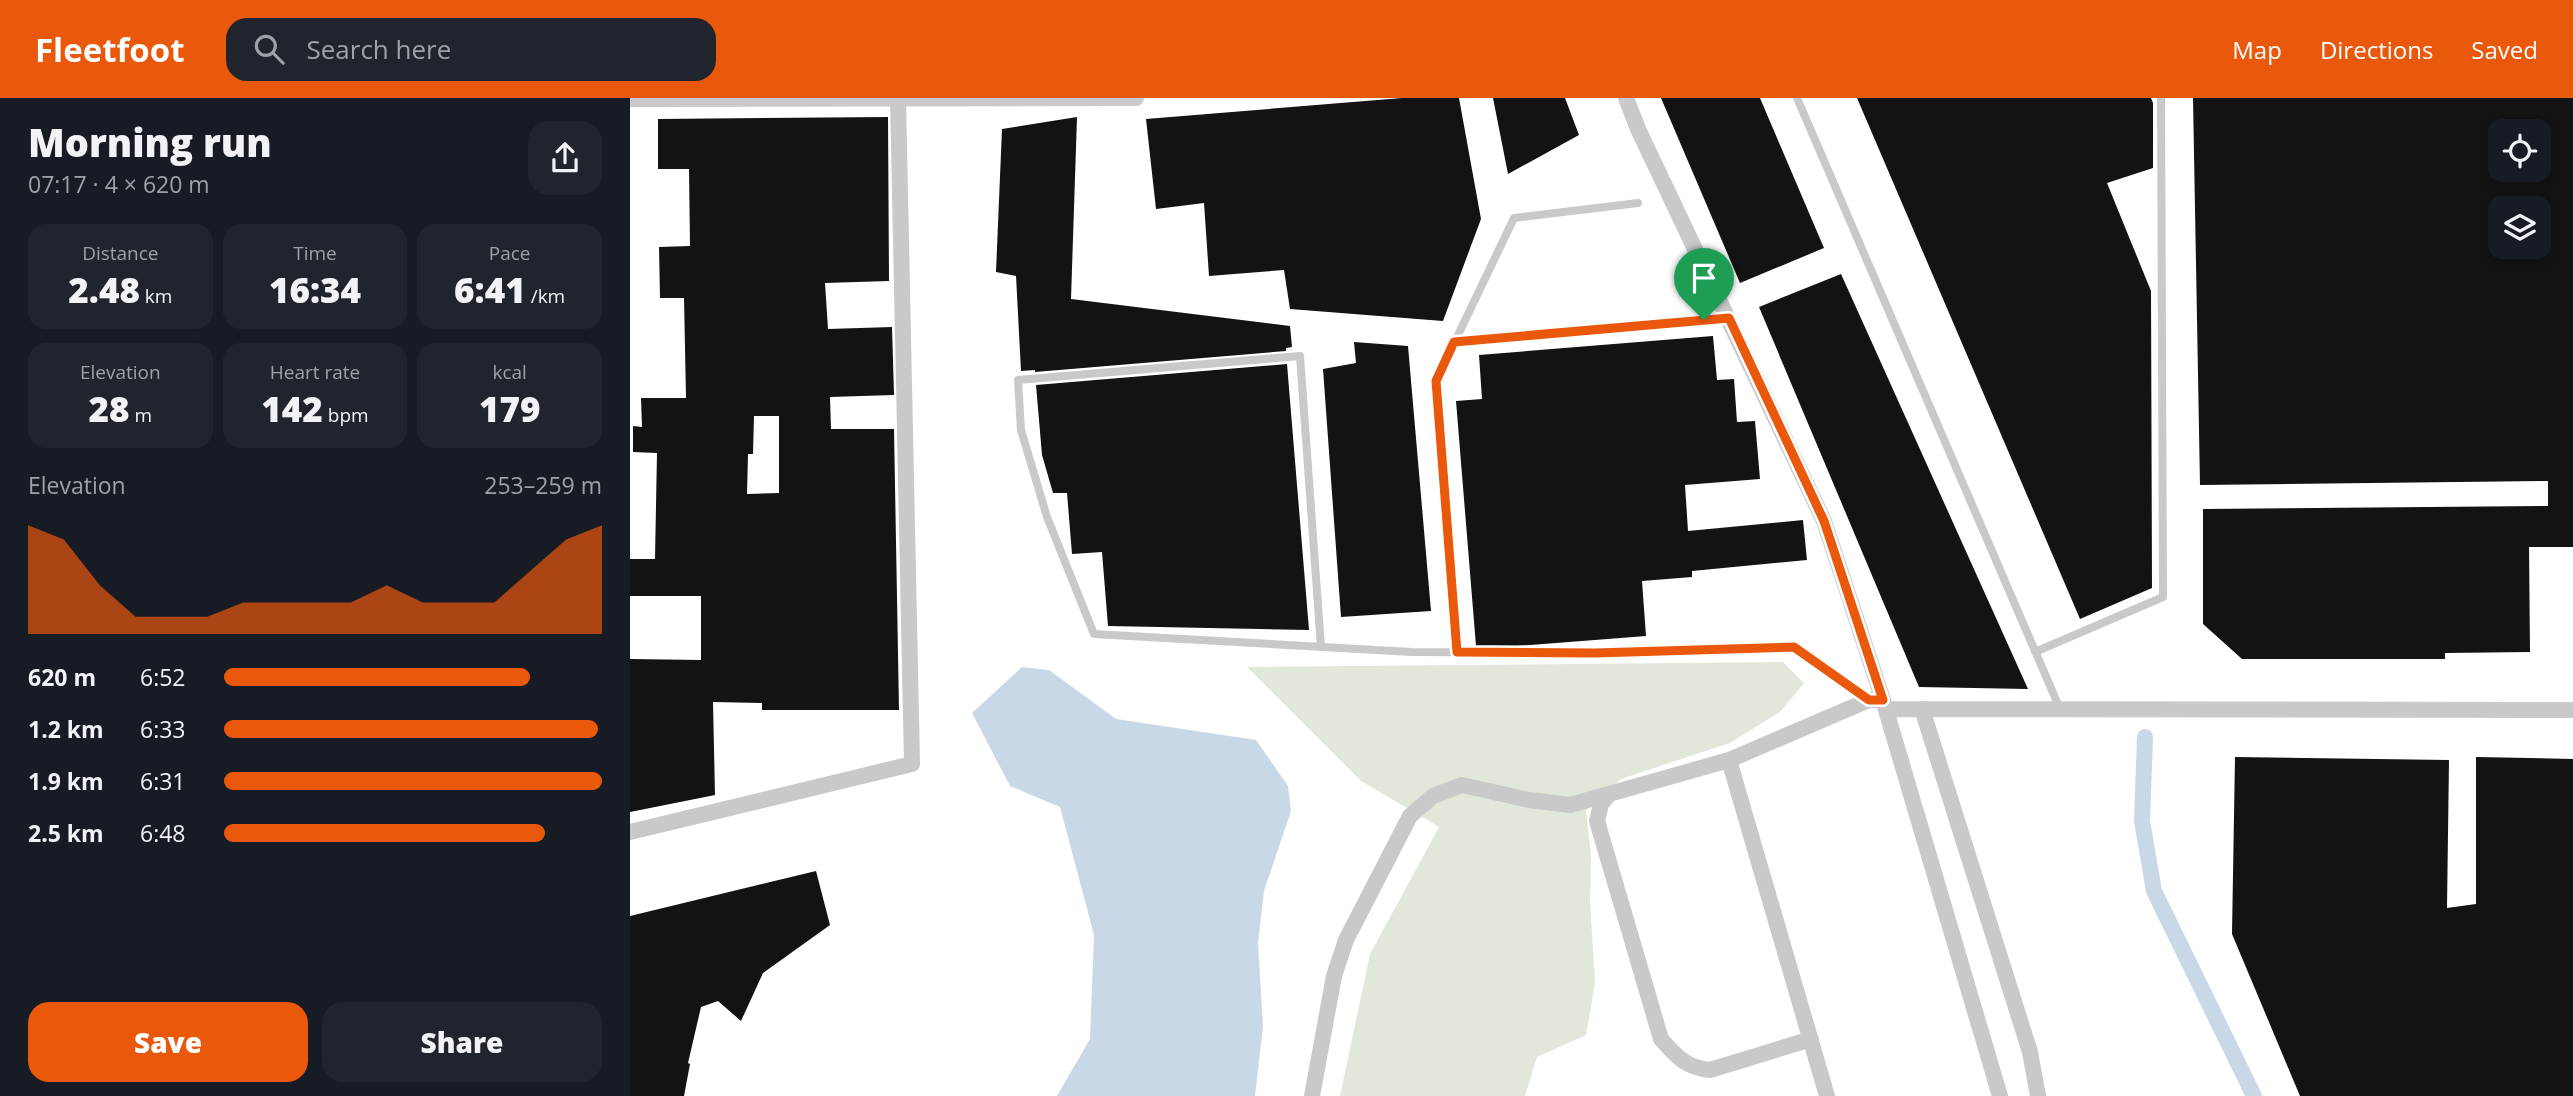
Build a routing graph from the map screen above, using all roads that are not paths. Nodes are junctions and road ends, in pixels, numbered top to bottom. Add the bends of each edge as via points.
1 (1136, 98) edge
2 (1626, 98) edge
3 (1797, 98) edge
4 (2161, 98) edge
5 (630, 99) edge
6 (898, 99) edge
7 (1638, 203) dead end
8 (1729, 318) junction
9 (1454, 342) junction
10 (1321, 646) junction
11 (1457, 652) junction
12 (2035, 652) junction
13 (1879, 703) junction
14 (1922, 709) junction
15 (2060, 709) junction
16 (2573, 710) edge
17 (1729, 760) junction
18 (1608, 796) junction
19 (630, 832) edge
20 (1811, 1039) junction
21 (1312, 1096) edge
22 (1827, 1096) edge
23 (2000, 1096) edge
24 (2038, 1096) edge

1 - 6 street
2 - 8 street
3 - 12 lane
4 - 12 lane via 2163,597
5 - 6 street
6 - 19 street via 912,764
7 - 9 lane via 1514,218
8 - 9 lane
8 - 13 street via 1824,521
9 - 11 lane via 1436,381
10 - 10 lane via 1094,634 1047,517 1024,442 1018,380 1300,356
10 - 11 lane
11 - 13 lane via 1794,647
12 - 15 lane
13 - 14 street
13 - 17 street
13 - 23 street
14 - 15 street
14 - 24 street via 2030,1052
15 - 16 street
17 - 18 street
17 - 20 street
18 - 20 street via 1597,821 1661,1039 1678,1059 1695,1069 1710,1070
18 - 21 street via 1570,805 1462,785 1433,796 1410,816 1346,940 1334,976
20 - 22 street

